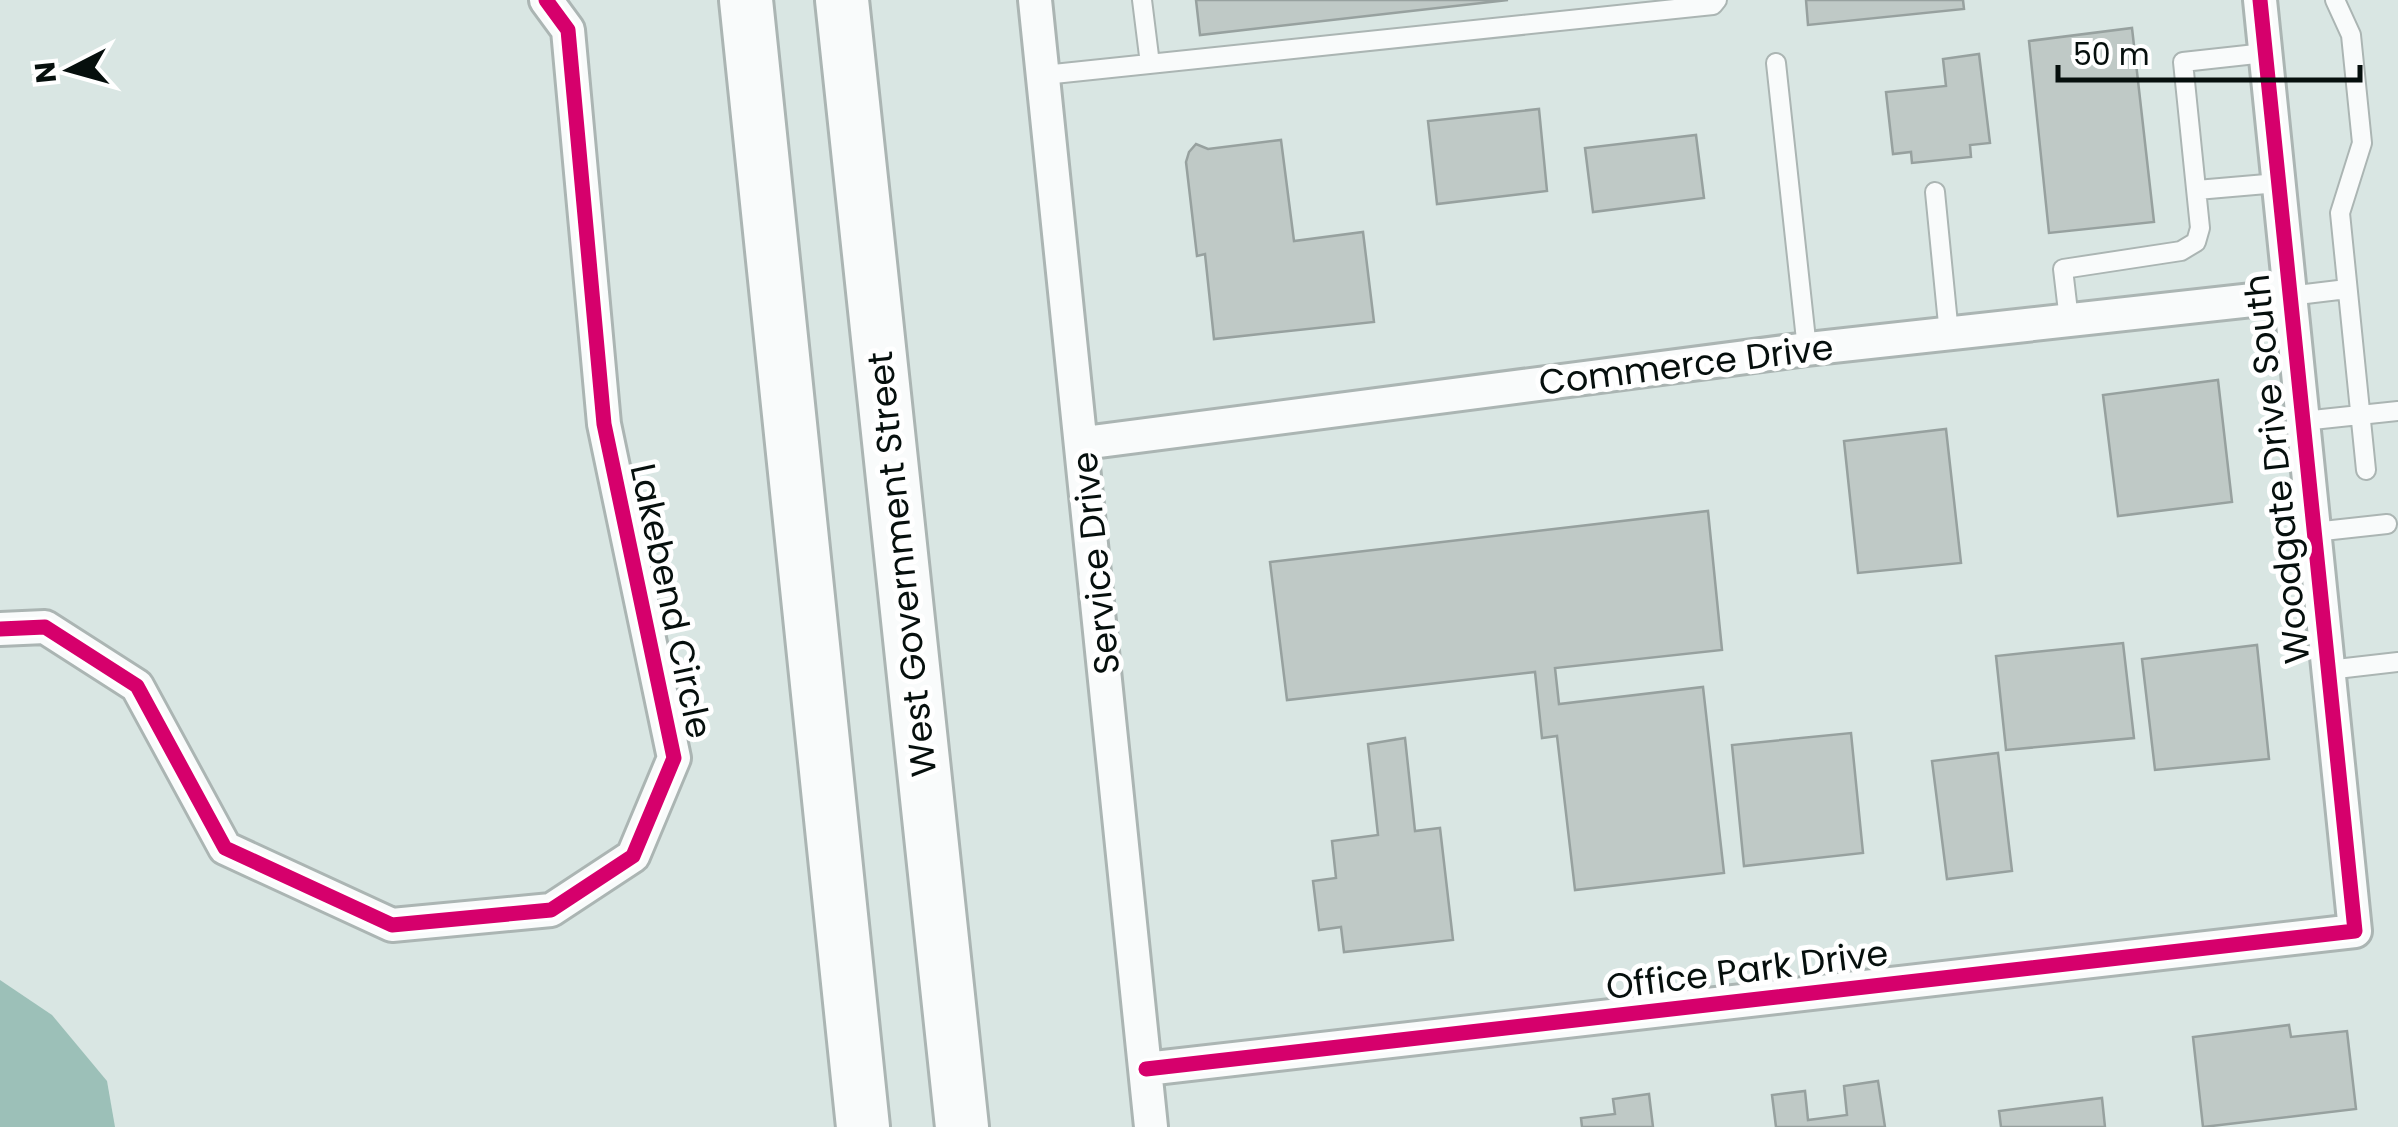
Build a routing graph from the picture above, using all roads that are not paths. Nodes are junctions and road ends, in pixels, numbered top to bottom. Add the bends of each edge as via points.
1 (546, 0) edge
2 (746, 0) edge
3 (842, 0) edge
4 (1035, 0) edge
5 (1142, 0) edge
6 (1717, 0) edge
7 (2260, 0) edge
8 (2335, 0) edge
9 (2265, 53) junction
10 (1776, 63) dead end
11 (1150, 64) junction
12 (1044, 75) junction
13 (2278, 183) junction
14 (2197, 190) junction
15 (1935, 192) dead end
16 (2348, 290) junction
17 (2290, 296) junction
18 (2070, 320) junction
19 (1949, 334) junction
20 (1807, 349) junction
21 (2398, 411) edge
22 (2360, 415) junction
23 (2302, 421) junction
24 (1084, 444) junction
25 (2366, 470) dead end
26 (2387, 524) dead end
27 (2314, 532) junction
28 (0, 629) edge
29 (2398, 662) edge
30 (2328, 670) junction
31 (2355, 931) joint
32 (1146, 1070) junction
33 (862, 1127) edge
34 (962, 1127) edge
35 (1152, 1127) edge

1 - 28 street, Lakebend Circle via 568,30 604,424 674,758 633,856 550,910 392,924 225,848 136,686 45,626
2 - 33 main road
3 - 34 main road, West Government Street
4 - 12 street, Service Drive
5 - 11 lane
6 - 11 lane
7 - 9 street, Woodgate Drive South
8 - 16 lane via 2351,35 2362,143 2340,214
9 - 13 street, Woodgate Drive South
9 - 14 lane via 2183,62
10 - 20 lane
11 - 12 lane
12 - 24 street, Service Drive
13 - 14 lane
13 - 17 street, Woodgate Drive South
14 - 18 lane via 2200,228 2196,242 2181,251 2064,269
15 - 19 lane
16 - 17 lane
16 - 22 lane
17 - 18 street, Commerce Drive
17 - 23 street, Woodgate Drive South
18 - 19 street, Commerce Drive
19 - 20 street, Commerce Drive
20 - 24 street, Commerce Drive
21 - 22 lane
22 - 23 lane
22 - 25 lane
23 - 27 street, Woodgate Drive South
24 - 32 street, Service Drive
26 - 27 lane
27 - 30 street, Woodgate Drive South
29 - 30 lane
30 - 31 street, Woodgate Drive South
31 - 32 street, Office Park Drive
32 - 35 street, Service Drive

